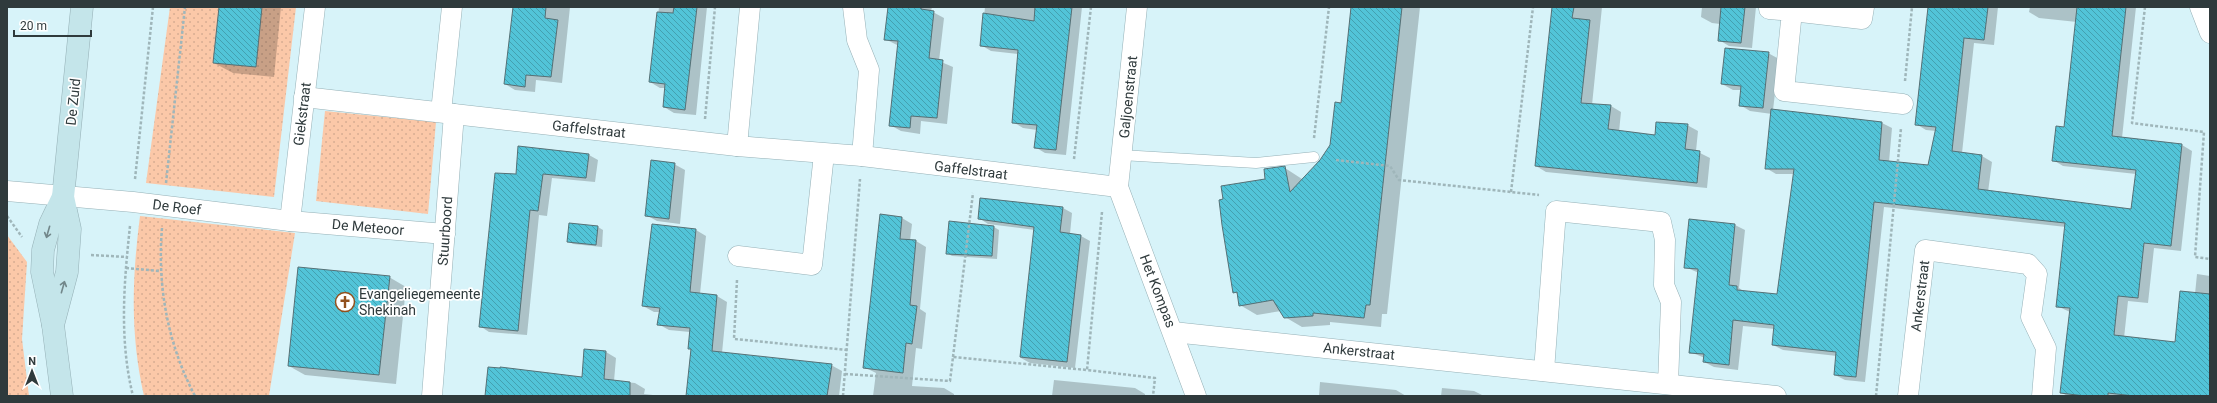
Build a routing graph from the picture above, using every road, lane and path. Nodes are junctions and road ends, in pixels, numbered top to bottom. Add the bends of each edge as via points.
1 (82, 7) edge
2 (315, 7) edge
3 (452, 7) edge
4 (715, 7) edge
5 (750, 7) edge
6 (853, 7) edge
7 (1091, 7) edge
8 (1138, 7) edge
9 (1329, 7) edge
10 (1533, 7) edge
11 (1769, 7) edge
12 (1864, 7) edge
13 (1912, 7) edge
14 (2145, 7) edge
15 (2200, 7) edge
16 (1792, 11) junction
17 (2210, 33) edge
18 (304, 97) junction
19 (1903, 104) junction
20 (448, 113) junction
21 (703, 142) junction
22 (737, 146) junction
23 (824, 154) junction
24 (1121, 155) junction
25 (862, 156) junction
26 (1314, 158) joint
27 (1336, 160) dead end
28 (975, 170) junction
29 (1071, 182) junction
30 (1111, 186) junction
31 (7, 191) edge
32 (1511, 192) junction
33 (63, 197) junction
34 (1556, 211) junction
35 (290, 221) junction
36 (445, 234) junction
37 (738, 256) joint
38 (2210, 258) edge
39 (126, 268) dead end
40 (160, 270) dead end
41 (1173, 332) junction
42 (847, 350) junction
43 (953, 357) junction
44 (1087, 370) junction
45 (1544, 371) junction
46 (845, 374) junction
47 (1668, 384) junction
48 (1630, 388) edge
49 (62, 396) edge
50 (432, 396) edge
51 (843, 396) edge
52 (1153, 396) edge
53 (1196, 396) edge
54 (1776, 396) edge
55 (1876, 396) edge
56 (1908, 396) edge
57 (2042, 396) edge

1 - 33 street, De Zuid
2 - 18 street, Giekstraat
3 - 20 street
4 - 21 path
5 - 22 street
6 - 25 street via 857,40 869,70
7 - 29 path
8 - 24 street, Galjoenstraat
9 - 26 path
10 - 32 path
11 - 16 street
12 - 16 street via 1862,19
13 - 19 path
14 - 38 path via 2132,123 2204,132 2195,257
15 - 17 street
16 - 19 street via 1784,91
18 - 20 street, Gaffelstraat
18 - 35 street, Giekstraat
19 - 55 path
20 - 21 street, Gaffelstraat
20 - 36 street, Stuurboord
21 - 22 street, Gaffelstraat
22 - 23 street, Gaffelstraat
23 - 25 street, Gaffelstraat
23 - 37 street via 812,264
24 - 26 lane via 1256,163
24 - 30 street, Galjoenstraat
25 - 28 street, Gaffelstraat
25 - 42 path
27 - 32 path via 1390,166 1399,180
28 - 29 street, Gaffelstraat
28 - 43 path
29 - 30 street, Gaffelstraat
30 - 41 street, Het Kompas
30 - 44 path
31 - 33 street
32 - 34 path via 1542,196
33 - 35 street, De Roef via 133,202
33 - 49 street, De Zuid via 70,229 68,260 53,325
34 - 45 street
34 - 47 street via 1661,222 1665,240 1664,285 1671,302
35 - 36 street, De Meteoor
36 - 50 street, Stuurboord
37 - 42 path via 734,339
39 - 40 path
41 - 45 street, Ankerstraat
41 - 53 street, Het Kompas
42 - 46 path
43 - 44 path
43 - 46 path via 950,381
44 - 52 path via 1155,378
45 - 48 street, Ankerstraat
46 - 51 path
47 - 48 street, Ankerstraat
47 - 54 street, Ankerstraat
56 - 57 street, Ankerstraat via 1925,250 2028,264 2037,274 2031,317 2046,348

